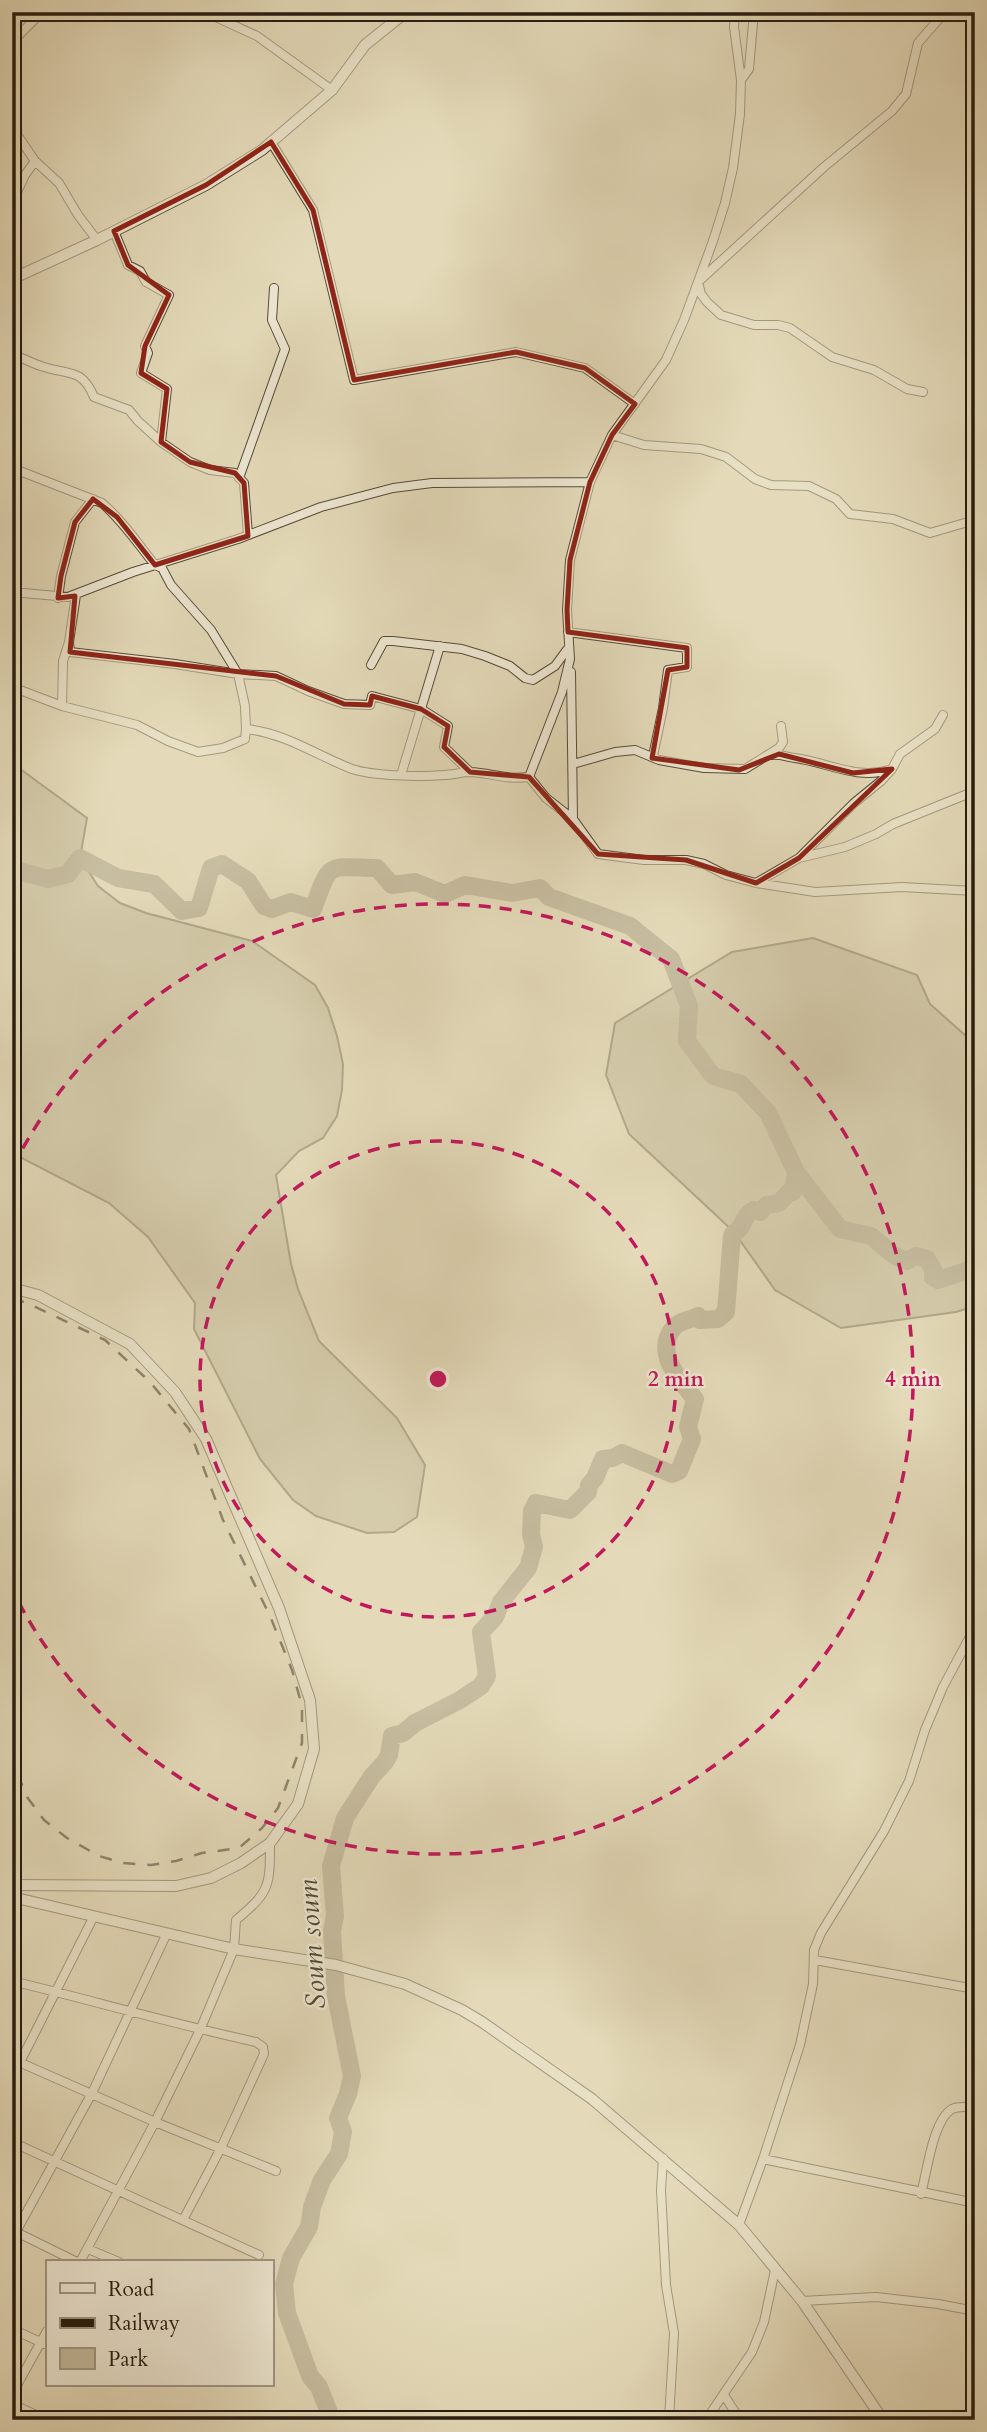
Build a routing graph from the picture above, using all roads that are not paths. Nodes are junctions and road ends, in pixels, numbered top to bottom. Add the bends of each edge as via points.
1 (42, 12) edge
2 (205, 12) edge
3 (236, 12) edge
4 (735, 12) edge
5 (754, 12) edge
6 (945, 12) edge
7 (400, 14) edge
8 (229, 22) junction
9 (12, 42) edge
10 (741, 80) junction
11 (332, 90) junction
12 (12, 127) edge
13 (271, 142) junction
14 (35, 161) junction
15 (12, 203) edge
16 (114, 232) junction
17 (97, 240) junction
18 (12, 279) edge
19 (698, 282) junction
20 (274, 288) dead end
21 (12, 354) edge
22 (923, 393) dead end
23 (635, 404) junction
24 (612, 435) junction
25 (161, 442) junction
26 (12, 468) edge
27 (239, 478) junction
28 (590, 482) junction
29 (93, 499) junction
30 (975, 520) edge
31 (248, 535) junction
32 (155, 565) junction
33 (12, 592) edge
34 (76, 595) junction
35 (58, 598) junction
36 (568, 632) junction
37 (69, 642) junction
38 (440, 646) junction
39 (570, 646) junction
40 (570, 659) junction
41 (371, 665) dead end
42 (238, 674) junction
43 (12, 687) edge
44 (62, 706) junction
45 (421, 709) junction
46 (943, 715) dead end
47 (781, 726) dead end
48 (246, 729) junction
49 (768, 755) junction
50 (653, 756) junction
51 (573, 764) junction
52 (892, 769) junction
53 (470, 772) junction
54 (401, 775) junction
55 (530, 777) junction
56 (975, 791) edge
57 (573, 819) junction
58 (799, 858) junction
59 (756, 883) junction
60 (975, 891) edge
61 (12, 1288) edge
62 (975, 1627) edge
63 (270, 1843) junction
64 (12, 1885) edge
65 (12, 1897) edge
66 (94, 1916) junction
67 (167, 1933) junction
68 (234, 1949) junction
69 (815, 1961) junction
70 (12, 1981) edge
71 (975, 1989) edge
72 (57, 1992) junction
73 (130, 2012) junction
74 (200, 2030) junction
75 (17, 2061) edge
76 (12, 2078) edge
77 (92, 2093) junction
78 (975, 2108) edge
79 (155, 2122) junction
80 (12, 2142) edge
81 (221, 2148) junction
82 (663, 2158) junction
83 (763, 2159) junction
84 (54, 2161) junction
85 (276, 2171) dead end
86 (118, 2190) junction
87 (921, 2194) junction
88 (975, 2203) edge
89 (183, 2220) junction
90 (739, 2225) junction
91 (13, 2234) edge
92 (88, 2249) junction
93 (259, 2255) dead end
94 (73, 2260) edge
95 (80, 2260) edge
96 (114, 2260) edge
97 (775, 2270) junction
98 (802, 2301) junction
99 (975, 2311) edge
100 (12, 2329) edge
101 (44, 2344) edge
102 (12, 2394) edge
103 (724, 2395) junction
104 (12, 2404) edge
105 (886, 2419) edge
106 (47, 2420) edge
107 (669, 2420) edge
108 (706, 2420) edge
109 (740, 2420) edge

1 - 9 street
2 - 8 street
3 - 8 street
4 - 10 street
5 - 10 street via 748,69
6 - 19 street via 918,43 906,94 892,111
7 - 11 street via 365,45
8 - 11 street via 257,36
10 - 19 street via 733,168
11 - 13 street
12 - 14 street
13 - 16 street via 206,185
13 - 23 street via 313,210 354,380 516,352 585,368
14 - 15 street
14 - 17 street via 59,183
16 - 17 street
16 - 25 street via 128,265 169,295 145,346 148,353 141,373 167,389
17 - 18 street
19 - 22 street via 701,294 721,315 754,325 789,328 832,357
19 - 23 street via 666,360
20 - 27 street via 272,320 285,349
21 - 25 street via 82,377 94,397 129,411
23 - 24 street
24 - 28 street
24 - 30 street via 644,445 701,449 726,457 771,485 809,486 836,499 850,514 893,519 930,533
25 - 27 street via 190,462 235,473
26 - 29 street
27 - 31 street via 244,483
28 - 31 street via 432,482 393,488 321,507
28 - 36 street via 570,560
29 - 32 street via 117,517
29 - 35 street via 75,522
31 - 32 street
32 - 34 street
32 - 42 street via 211,629
33 - 35 street
34 - 35 street
34 - 37 street
36 - 39 street
36 - 50 street via 687,648 687,667 668,670
37 - 42 street via 70,652
37 - 44 street via 63,661
38 - 39 street via 485,656 533,680 555,666
38 - 41 street via 384,641
38 - 45 street
39 - 40 street
40 - 51 street
40 - 55 street
42 - 45 street via 276,676 344,704 370,705 372,696
42 - 48 street
43 - 44 street
44 - 48 street via 138,725 198,752 246,739
45 - 53 street via 448,726 444,747
45 - 54 street
46 - 52 street via 935,729 900,754
47 - 49 street via 783,742
48 - 54 street via 310,748 354,770
49 - 50 street via 739,770 704,768
49 - 52 street via 853,773
50 - 51 street via 627,750
51 - 57 street
52 - 58 street
53 - 54 street
53 - 55 street
55 - 57 street
56 - 58 street via 845,847
57 - 59 street via 598,854 686,860
58 - 59 street
59 - 60 street via 815,892 902,887
61 - 63 street via 38,1295 130,1344 175,1392 206,1439 279,1608 310,1700 314,1749 298,1804
62 - 69 street via 943,1688 909,1781 821,1933
63 - 64 street via 211,1878 176,1886
63 - 68 street via 270,1879 258,1902 236,1920
65 - 66 street
66 - 67 street
66 - 72 street
67 - 68 street
67 - 73 street
68 - 74 street
68 - 82 street via 336,1965 405,1984 462,2010 592,2099
69 - 71 street
69 - 83 street via 800,2045
70 - 72 street
72 - 73 street
72 - 75 street
73 - 74 street
73 - 77 street
74 - 79 street
74 - 81 street via 256,2042 264,2054
75 - 76 street
75 - 77 street
77 - 79 street
77 - 84 street
78 - 87 street via 955,2108 945,2115
79 - 81 street
79 - 86 street
80 - 84 street
81 - 85 street
81 - 89 street
82 - 90 street
82 - 107 street via 666,2285 674,2333
83 - 87 street
83 - 90 street
84 - 86 street
84 - 91 street
86 - 89 street
86 - 92 street
87 - 88 street
89 - 93 street
90 - 97 street
91 - 94 street
92 - 95 street
92 - 96 street
97 - 98 street
97 - 103 street via 752,2352
98 - 99 street via 876,2297
98 - 105 street
100 - 101 street
101 - 102 street
103 - 108 street
103 - 109 street
104 - 106 street

